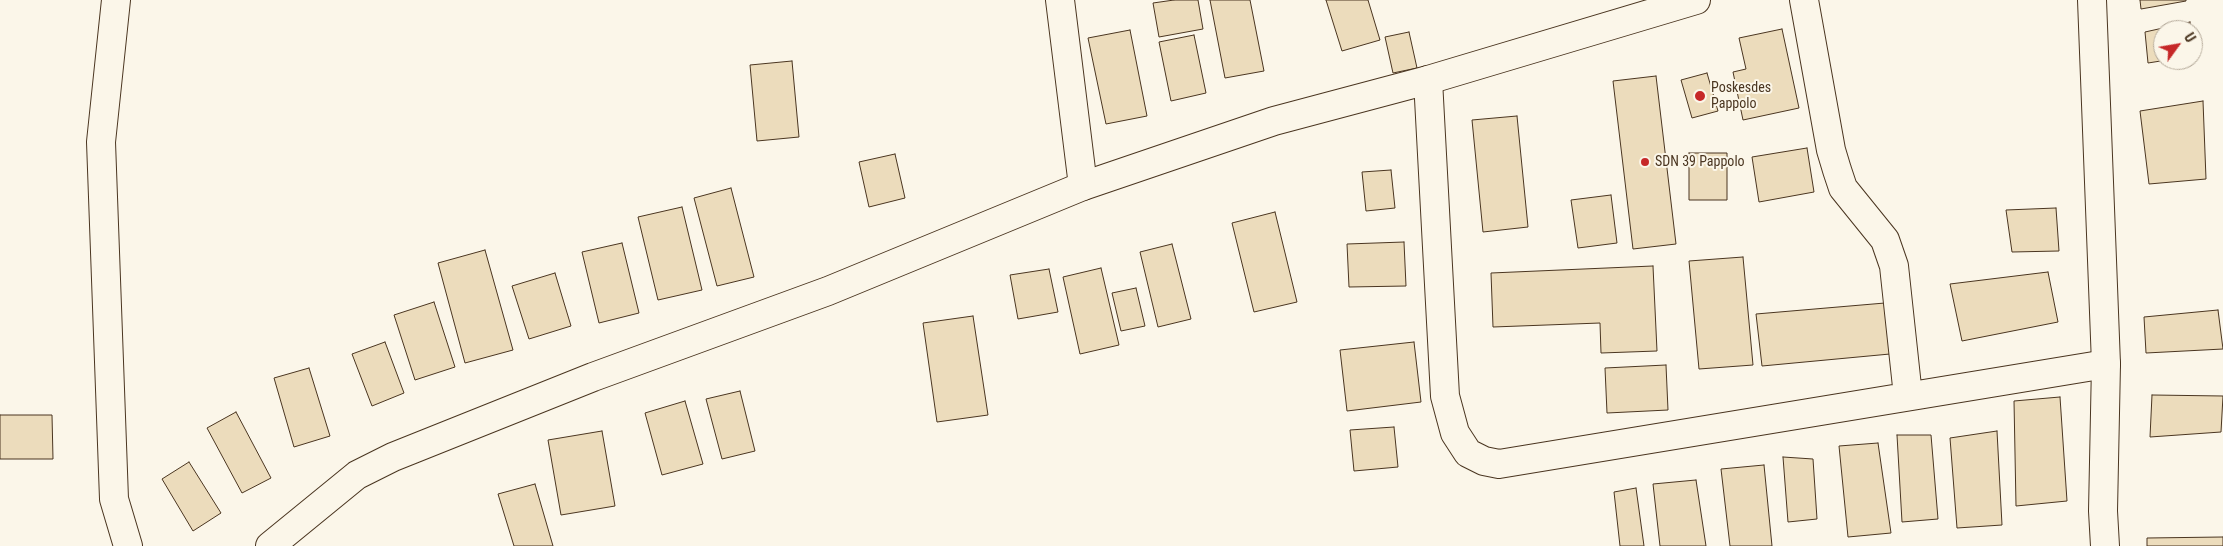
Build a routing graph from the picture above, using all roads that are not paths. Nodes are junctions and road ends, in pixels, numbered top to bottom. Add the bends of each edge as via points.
1 (116, 0) edge
2 (1060, 0) edge
3 (1696, 0) edge
4 (1804, 0) edge
5 (2092, 0) edge
6 (1428, 80) junction
7 (1083, 186) junction
8 (2106, 364) junction
9 (1908, 396) junction
10 (128, 546) edge
11 (270, 546) edge
12 (2105, 546) edge

1 - 10 street via 100,142 114,499
2 - 7 street
3 - 6 street
4 - 9 street via 1831,150 1843,188 1885,240 1894,266
5 - 8 street
6 - 7 street via 1274,121
6 - 9 street via 1445,396 1455,433 1468,453 1499,464
7 - 11 street via 828,291 402,453 357,475
8 - 9 street
8 - 12 street

